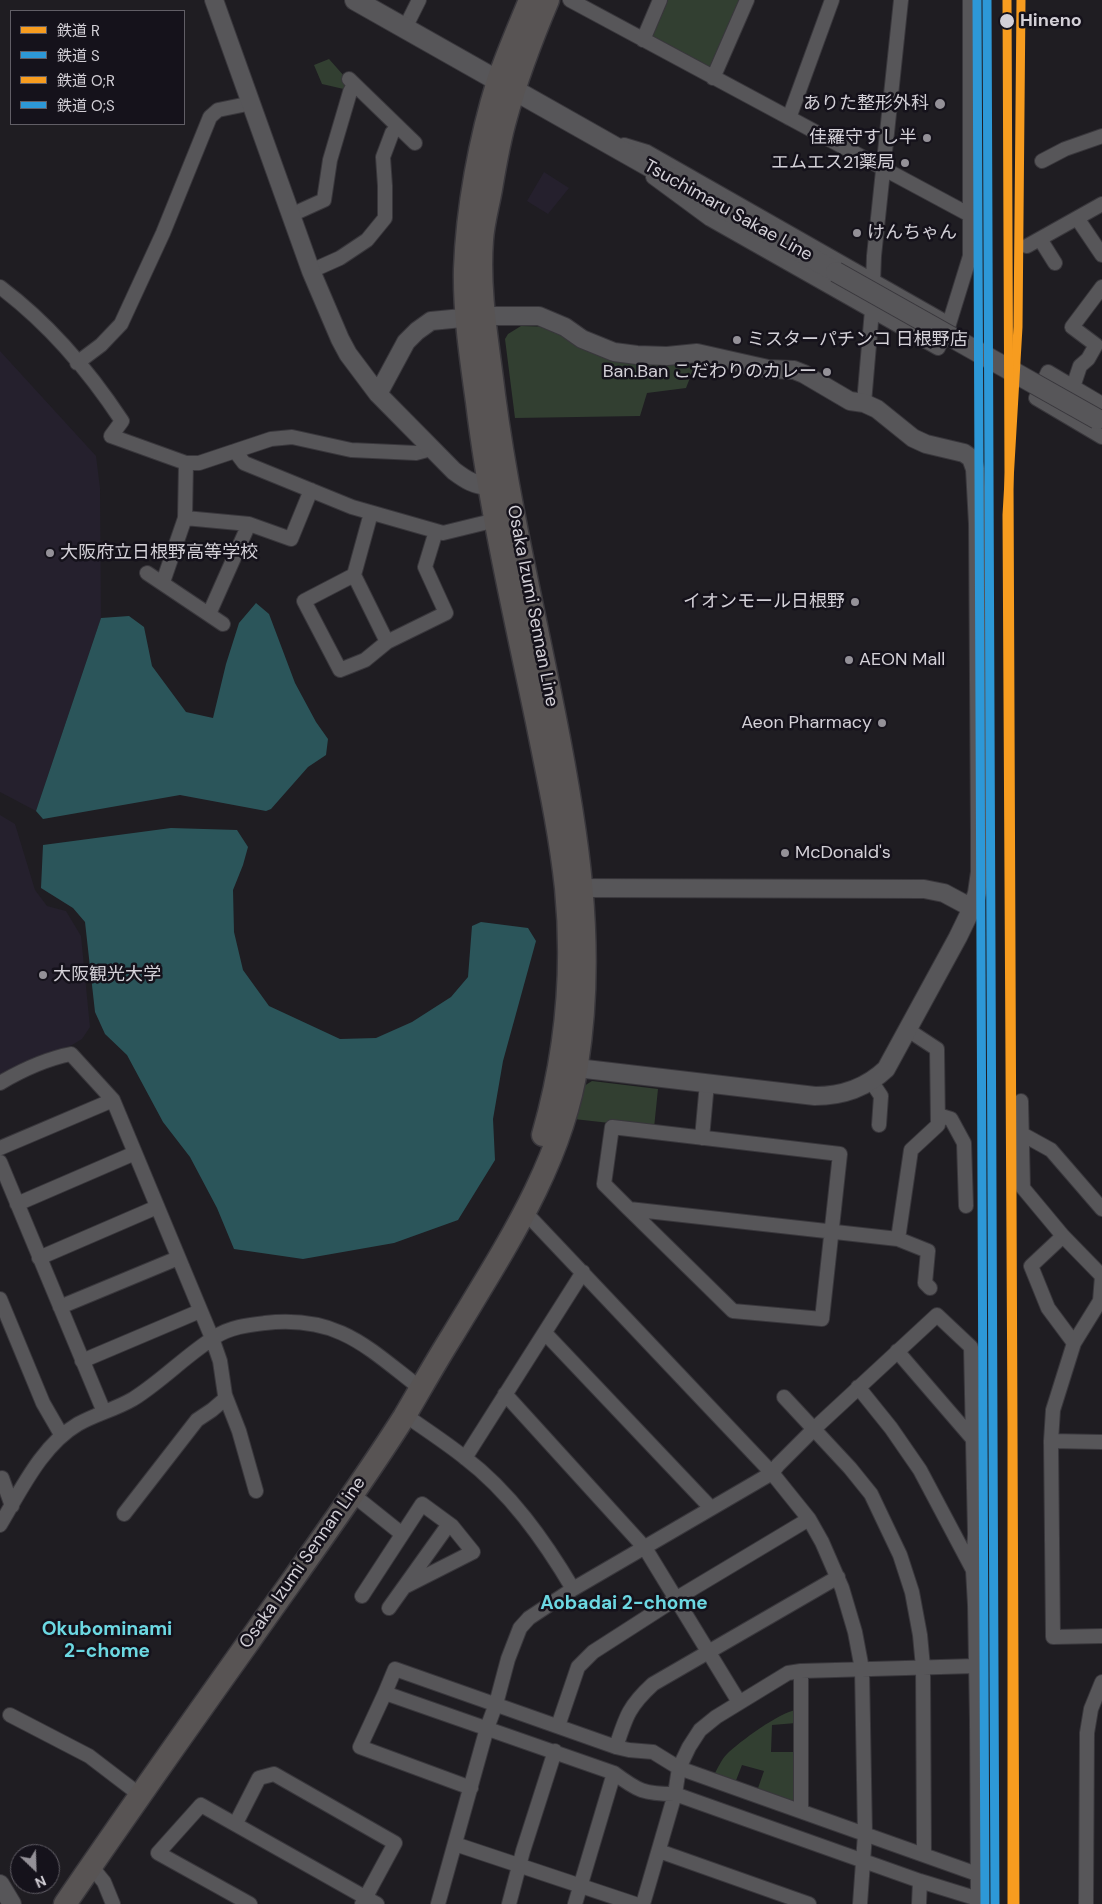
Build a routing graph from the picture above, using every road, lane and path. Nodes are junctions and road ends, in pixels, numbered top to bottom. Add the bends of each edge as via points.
1 (214, 0) edge
2 (355, 0) edge
3 (419, 0) edge
4 (530, 0) edge
5 (548, 0) edge
6 (570, 0) edge
7 (660, 0) edge
8 (747, 0) edge
9 (832, 0) edge
10 (901, 0) edge
11 (970, 0) edge
12 (405, 28) junction
13 (643, 40) junction
14 (713, 78) junction
15 (506, 86) junction
16 (252, 103) junction
17 (789, 118) junction
18 (398, 127) junction
19 (1102, 136) edge
20 (601, 140) junction
21 (415, 143) dead end
22 (624, 153) junction
23 (1042, 161) dead end
24 (883, 169) junction
25 (1102, 204) edge
26 (292, 215) junction
27 (970, 215) junction
28 (1077, 218) junction
29 (1040, 239) junction
30 (1027, 246) dead end
31 (1102, 255) edge
32 (1055, 264) dead end
33 (311, 271) junction
34 (873, 281) junction
35 (0, 287) edge
36 (1102, 287) edge
37 (872, 310) junction
38 (475, 317) junction
39 (949, 324) junction
40 (77, 363) junction
41 (1073, 387) junction
42 (378, 394) junction
43 (864, 403) junction
44 (1101, 420) edge
45 (431, 449) junction
46 (235, 451) junction
47 (186, 463) junction
48 (489, 486) junction
49 (311, 490) junction
50 (371, 513) junction
51 (185, 518) junction
52 (496, 520) junction
53 (249, 524) junction
54 (436, 531) junction
55 (147, 573) dead end
56 (354, 575) junction
57 (162, 582) junction
58 (208, 614) junction
59 (223, 624) dead end
60 (387, 642) junction
61 (574, 888) junction
62 (972, 908) junction
63 (908, 1030) junction
64 (577, 1068) junction
65 (872, 1081) junction
66 (0, 1083) edge
67 (707, 1083) junction
68 (113, 1100) junction
69 (1021, 1100) dead end
70 (938, 1115) junction
71 (879, 1125) dead end
72 (1022, 1134) junction
73 (702, 1138) junction
74 (0, 1148) edge
75 (135, 1153) junction
76 (0, 1162) edge
77 (17, 1204) junction
78 (966, 1206) dead end
79 (157, 1207) junction
80 (629, 1209) junction
81 (1102, 1209) edge
82 (524, 1211) junction
83 (830, 1232) junction
84 (1063, 1236) junction
85 (898, 1239) junction
86 (39, 1258) junction
87 (178, 1258) junction
88 (583, 1272) junction
89 (1102, 1276) edge
90 (930, 1288) dead end
91 (0, 1299) edge
92 (60, 1308) junction
93 (200, 1311) junction
94 (544, 1334) junction
95 (212, 1338) junction
96 (1074, 1343) junction
97 (897, 1351) junction
98 (82, 1360) junction
99 (858, 1387) junction
100 (420, 1388) junction
101 (505, 1394) junction
102 (784, 1397) dead end
103 (226, 1398) junction
104 (104, 1412) junction
105 (405, 1415) junction
106 (815, 1428) junction
107 (62, 1436) junction
108 (972, 1438) junction
109 (1051, 1441) junction
110 (1102, 1442) edge
111 (465, 1458) junction
112 (772, 1473) junction
113 (2, 1478) dead end
114 (256, 1491) dead end
115 (352, 1494) junction
116 (12, 1506) junction
117 (711, 1508) junction
118 (124, 1514) dead end
119 (810, 1519) junction
120 (449, 1524) junction
121 (0, 1525) edge
122 (402, 1534) junction
123 (645, 1548) junction
124 (973, 1570) junction
125 (838, 1576) junction
126 (404, 1587) junction
127 (572, 1589) junction
128 (362, 1596) dead end
129 (677, 1598) junction
130 (389, 1608) dead end
131 (1102, 1636) edge
132 (708, 1652) junction
133 (975, 1666) junction
134 (923, 1667) junction
135 (862, 1669) junction
136 (801, 1671) junction
137 (1102, 1682) edge
138 (385, 1693) junction
139 (739, 1702) junction
140 (496, 1704) junction
141 (10, 1715) dead end
142 (558, 1726) junction
143 (487, 1728) junction
144 (616, 1747) junction
145 (555, 1752) junction
146 (679, 1768) junction
147 (614, 1773) junction
148 (471, 1788) junction
149 (675, 1794) junction
150 (140, 1795) junction
151 (801, 1811) junction
152 (236, 1823) junction
153 (865, 1834) junction
154 (456, 1844) junction
155 (658, 1851) junction
156 (924, 1854) junction
157 (862, 1860) junction
158 (520, 1865) junction
159 (91, 1866) junction
160 (977, 1874) junction
161 (920, 1881) junction
162 (0, 1884) edge
163 (581, 1885) junction
164 (368, 1902) edge
165 (978, 1902) edge
166 (12, 1904) edge
167 (65, 1904) edge
168 (113, 1904) edge
169 (250, 1904) edge
170 (438, 1904) edge
171 (509, 1904) edge
172 (575, 1904) edge
173 (635, 1904) edge
174 (643, 1904) edge
175 (809, 1904) edge
176 (860, 1904) edge
177 (919, 1904) edge
178 (1086, 1904) edge

1 - 16 street
2 - 12 main road, Tsuchimaru Sakae Line
3 - 12 street
4 - 15 main road, Osaka Izumi Sennan Line
5 - 15 main road, Osaka Izumi Sennan Line via 527,51
6 - 13 street
7 - 13 street
8 - 14 street
9 - 17 street
10 - 24 street
11 - 27 street
12 - 15 main road, Tsuchimaru Sakae Line
13 - 14 street
14 - 17 street
15 - 20 main road, Tsuchimaru Sakae Line
15 - 38 main road, Osaka Izumi Sennan Line via 484,136 468,218 465,272
16 - 26 street
16 - 40 street via 218,110 210,118 121,324
17 - 24 street
18 - 21 street
18 - 26 street via 351,81 330,160 324,200
18 - 33 street via 392,133 383,157 385,218 367,240 340,258
19 - 23 street
20 - 22 main road, Tsuchimaru Sakae Line
20 - 34 street via 647,152
22 - 37 street via 710,219
22 - 44 main road, Tsuchimaru Sakae Line, bridge
24 - 27 street
24 - 34 street
25 - 28 street
26 - 33 street
27 - 39 street via 970,256
28 - 29 street
28 - 31 street
29 - 30 street
29 - 32 street
33 - 42 street via 337,334
34 - 37 street
34 - 39 street
35 - 40 street via 52,333
36 - 41 street via 1072,327 1096,345 1080,366
37 - 39 street via 938,348
37 - 43 street
38 - 42 street via 431,322 417,331 400,352
38 - 43 street via 540,316 614,352 667,356 697,353 768,368 794,370 850,401
38 - 48 main road, Osaka Izumi Sennan Line via 481,440
38 - 61 main road, Osaka Izumi Sennan Line via 573,816
40 - 47 street via 122,421 111,436
41 - 44 street
41 - 44 street via 1048,372 1036,398
42 - 45 street
43 - 62 street via 884,413 913,438 964,453 971,458 976,469 980,872
45 - 46 street via 416,453 351,450 292,436
45 - 48 street via 466,481
46 - 47 street
46 - 49 street via 244,463
47 - 51 street
48 - 52 main road, Osaka Izumi Sennan Line
49 - 50 street
49 - 53 street via 291,539
50 - 54 street
50 - 56 street
51 - 53 street
51 - 57 street
52 - 54 street via 443,533
52 - 61 main road, Osaka Izumi Sennan Line
53 - 58 street
54 - 60 street via 425,567 446,613
55 - 57 street
56 - 60 street
56 - 60 street via 304,600 340,670 365,660
57 - 58 street
58 - 59 street
61 - 62 street via 924,889 944,893
61 - 64 main road, Osaka Izumi Sennan Line via 586,975
61 - 82 main road, Osaka Izumi Sennan Line via 568,936 566,1017 555,1092
62 - 63 street
63 - 65 street via 886,1069
63 - 70 street via 937,1049
64 - 67 street
64 - 82 main road, Osaka Izumi Sennan Line via 568,1107 548,1163
65 - 67 street via 860,1088 830,1096
65 - 71 street via 881,1096
66 - 68 street via 19,1071 71,1054
67 - 73 street
68 - 74 street
68 - 75 street
69 - 72 street
70 - 78 street via 951,1120 964,1143
70 - 85 street via 938,1125 911,1150
72 - 81 street via 1051,1150
72 - 84 street via 1023,1188
73 - 80 street via 612,1127 604,1184
73 - 83 street via 840,1154
75 - 77 street
75 - 79 street
76 - 77 street
77 - 86 street
79 - 86 street
79 - 87 street
80 - 83 street
80 - 83 street via 733,1311 822,1319
82 - 88 street
82 - 100 main road, Osaka Izumi Sennan Line via 503,1253
83 - 85 street
84 - 89 street
84 - 96 street via 1031,1266 1048,1308
85 - 90 street via 928,1251 925,1283
86 - 92 street
87 - 92 street
87 - 93 street
88 - 94 street
88 - 112 street
89 - 96 street via 1100,1301
91 - 107 street via 43,1403
92 - 98 street
93 - 95 street
93 - 98 street
94 - 101 street
94 - 117 street
95 - 100 street via 248,1326 281,1322 304,1322 329,1328 349,1335
95 - 103 street via 220,1361
95 - 104 street via 133,1399
96 - 109 street via 1053,1410
97 - 99 street
97 - 108 street
97 - 108 street via 937,1315 971,1347
98 - 104 street
99 - 106 street
99 - 124 street via 920,1470
100 - 105 main road, Osaka Izumi Sennan Line
101 - 111 street
101 - 123 street
102 - 106 street
103 - 114 street
103 - 118 street via 197,1420
104 - 107 street
105 - 111 street
105 - 115 main road, Osaka Izumi Sennan Line
106 - 112 street
106 - 134 street via 871,1494 887,1526 912,1592
107 - 116 street via 44,1455
108 - 124 street
109 - 110 street
109 - 131 street via 1052,1637
111 - 127 street via 511,1501 534,1529
112 - 117 street
112 - 119 street
113 - 116 street
115 - 122 street
115 - 150 main road, Osaka Izumi Sennan Line
116 - 121 street
117 - 123 street
119 - 125 street
119 - 129 street
120 - 122 street via 422,1504
120 - 126 street
120 - 126 street via 472,1552
122 - 128 street
123 - 127 street
123 - 129 street
124 - 133 street
125 - 132 street
125 - 135 street via 856,1632
126 - 130 street
127 - 140 street via 529,1618 520,1628
129 - 132 street
129 - 142 street via 593,1652 578,1666
132 - 139 street
132 - 144 street via 653,1684 636,1700 625,1718
133 - 134 street
133 - 160 street
134 - 135 street
134 - 156 street
135 - 136 street
135 - 153 street
136 - 139 street via 788,1673
136 - 151 street
137 - 178 street via 1091,1709 1087,1733
138 - 140 street via 395,1669
138 - 143 street
138 - 148 street via 360,1747
139 - 146 street via 700,1730
140 - 142 street
140 - 143 street
141 - 150 street via 89,1756
142 - 144 street
143 - 145 street
143 - 148 street
144 - 146 street via 653,1752
145 - 147 street
145 - 158 street
146 - 149 street
146 - 151 street
147 - 149 street via 633,1788 650,1794
147 - 163 street
148 - 154 street
149 - 155 street
149 - 157 street
150 - 159 main road, Osaka Izumi Sennan Line
151 - 153 street
152 - 164 street
152 - 164 street via 259,1778 274,1774 395,1843
152 - 169 street via 201,1805 158,1853
153 - 156 street
153 - 157 street
154 - 158 street
154 - 170 street
155 - 174 street
155 - 175 street
156 - 160 street
157 - 161 street
157 - 176 street
158 - 163 street
158 - 171 street
159 - 167 main road, Osaka Izumi Sennan Line
159 - 168 street via 104,1882
160 - 165 street
161 - 165 street
161 - 177 street
162 - 166 street
163 - 172 street
163 - 173 street

